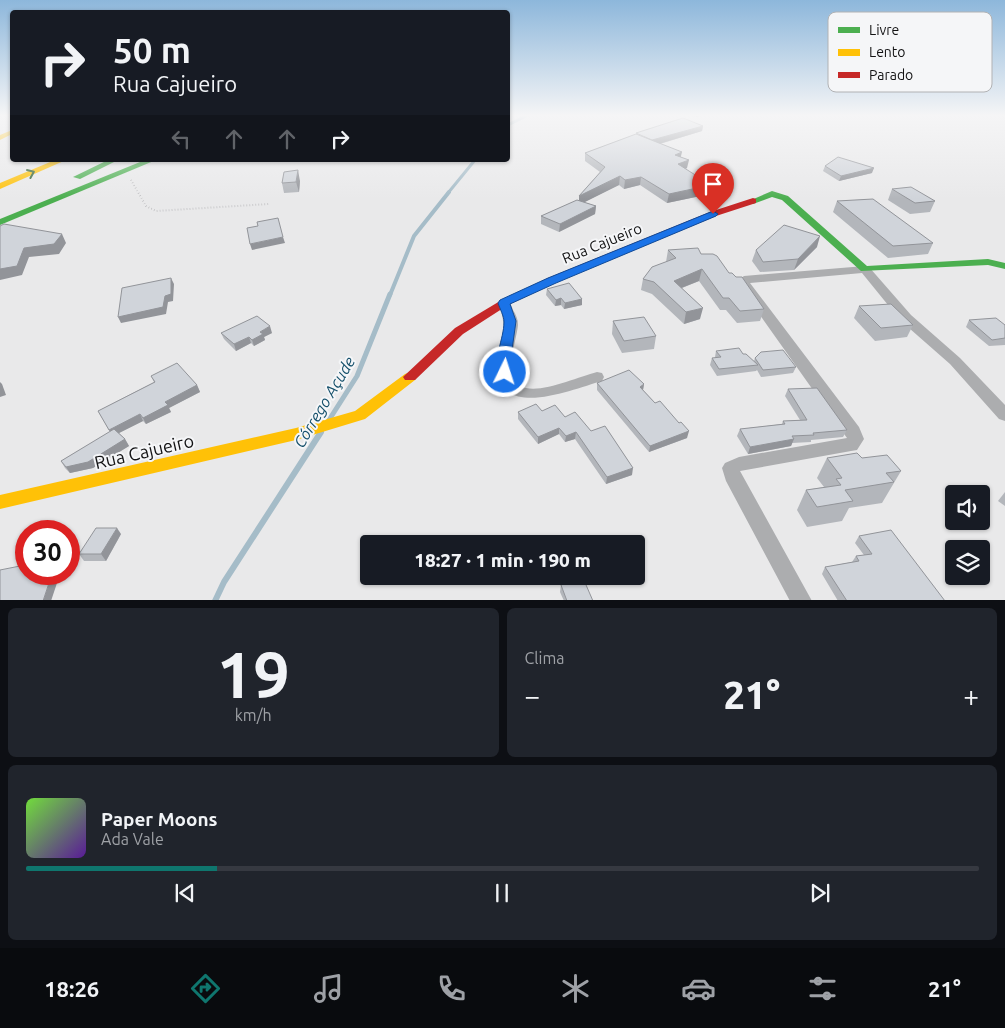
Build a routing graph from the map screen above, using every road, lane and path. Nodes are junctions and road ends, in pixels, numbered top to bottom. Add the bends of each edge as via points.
1 (57, 162) edge
2 (110, 162) edge
3 (124, 162) edge
4 (148, 162) edge
5 (123, 172) junction
6 (0, 186) edge
7 (45, 194) junction
8 (269, 204) dead end
9 (0, 212) edge
10 (0, 222) edge
11 (1005, 266) edge
12 (865, 269) junction
13 (504, 303) junction
14 (597, 377) dead end
15 (1005, 415) edge
16 (0, 502) edge
17 (802, 600) edge

6 -> 1 main road
2 - 7 main road
3 - 7 main road
4 - 5 main road
5 - 8 path via 146,206 156,211
5 - 10 main road
7 - 9 main road
11 - 12 main road via 988,262
12 - 13 main road, Rua Cajueiro via 785,198 772,194 713,214
12 - 15 street via 906,318 954,361
12 - 17 street via 744,280 856,439 851,445 731,468 732,476
13 - 14 street via 510,321 505,372 516,390 540,392
13 - 16 main road, Rua Cajueiro via 459,331 401,386 360,415 296,434

